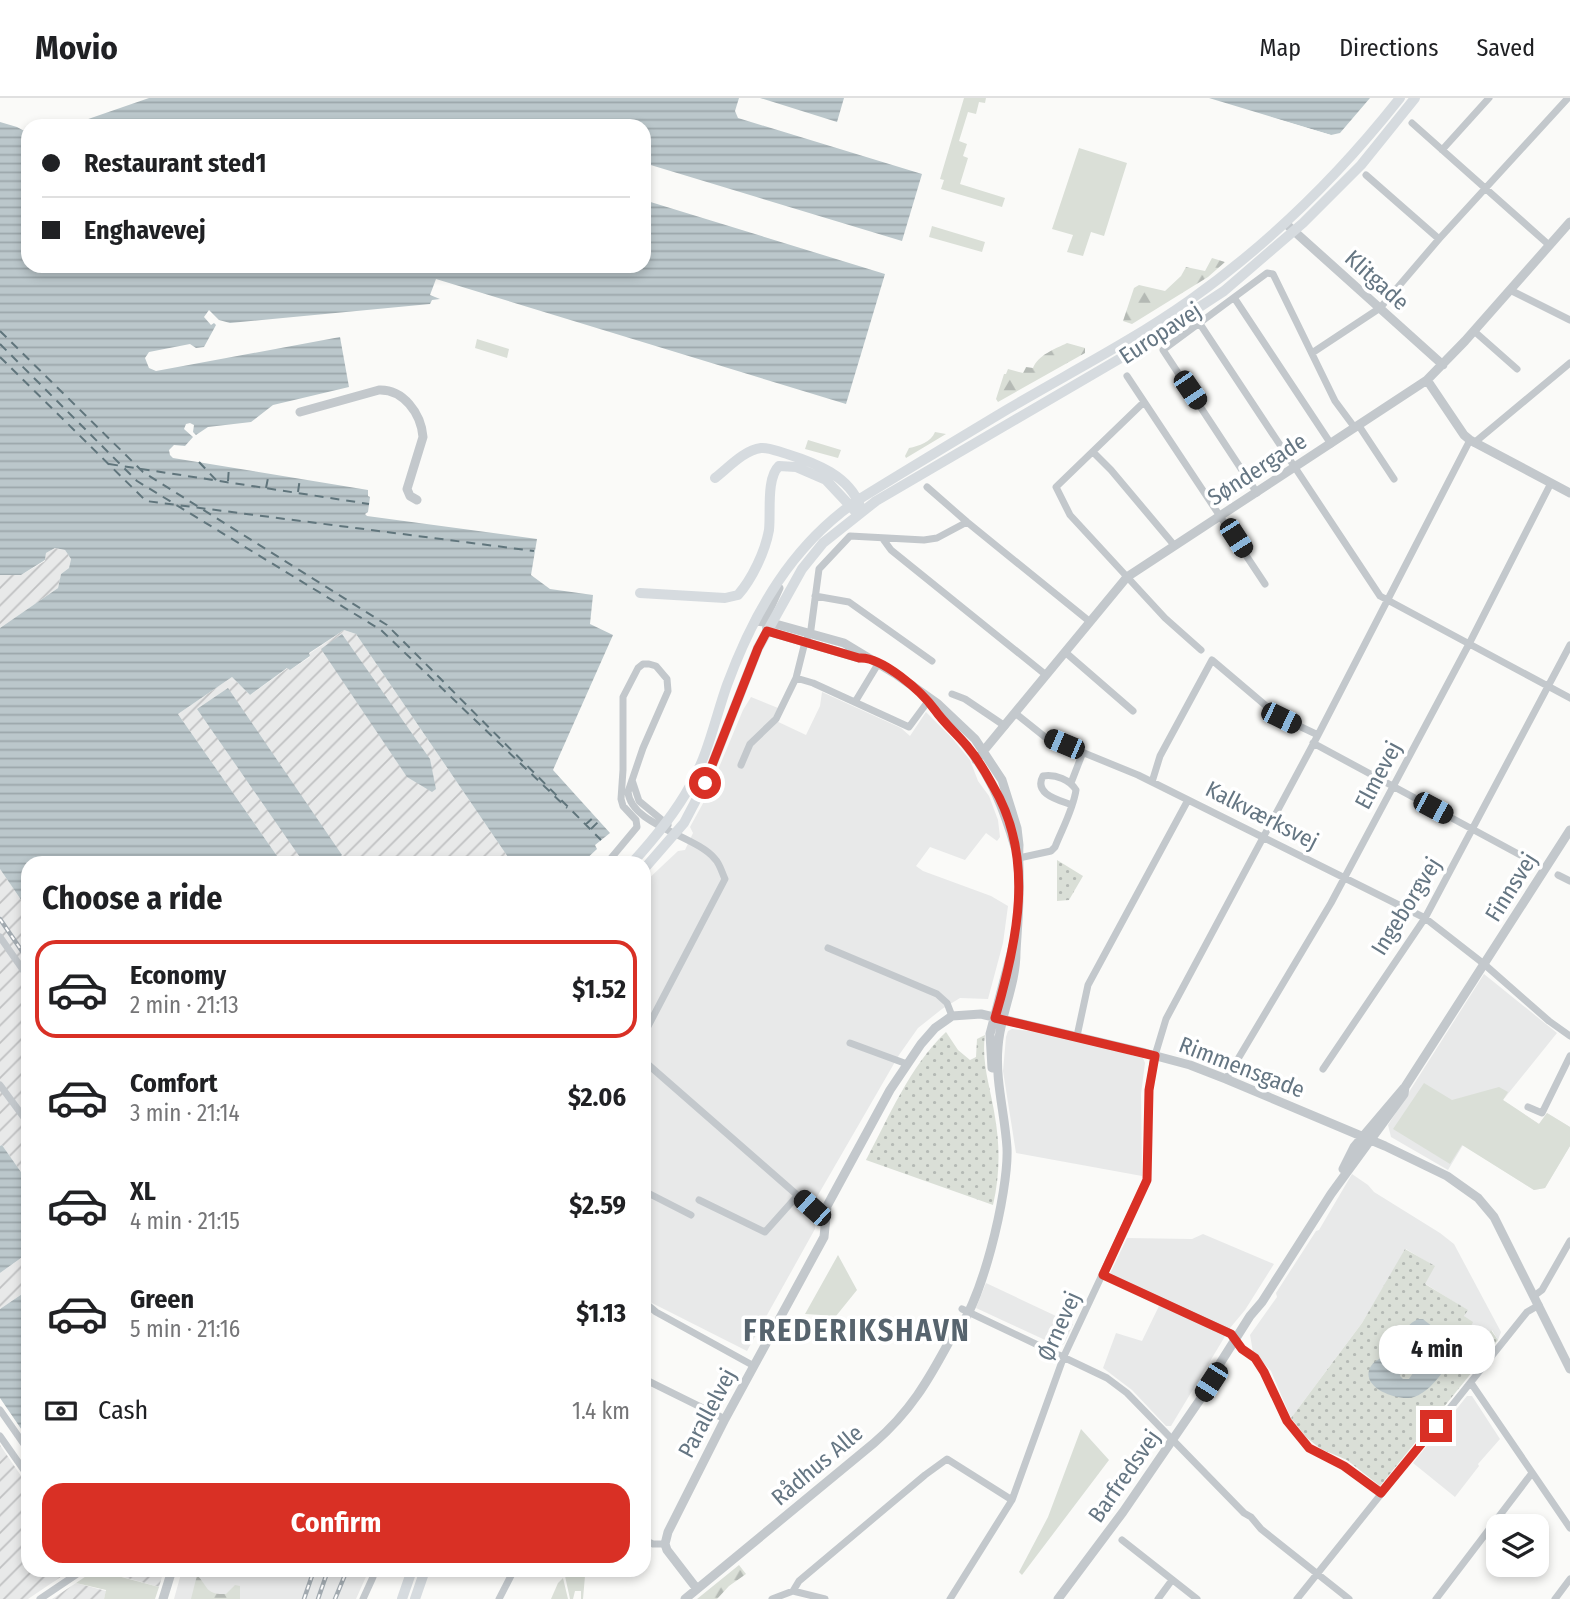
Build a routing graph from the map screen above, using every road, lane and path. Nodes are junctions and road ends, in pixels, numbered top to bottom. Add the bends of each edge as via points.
1 (1400, 98) edge
2 (1415, 98) edge
3 (1489, 98) edge
4 (1567, 98) edge
5 (1412, 123) dead end
6 (1442, 150) junction
7 (1366, 175) dead end
8 (1486, 188) junction
9 (1570, 222) edge
10 (1284, 223) junction
11 (1294, 232) junction
12 (1439, 239) junction
13 (1549, 245) junction
14 (1510, 290) junction
15 (1235, 299) junction
16 (1380, 308) junction
17 (1570, 320) edge
18 (1200, 324) junction
19 (1474, 331) junction
20 (1312, 353) junction
21 (1570, 363) edge
22 (1443, 365) junction
23 (1517, 369) dead end
24 (1127, 376) dead end
25 (1427, 380) junction
26 (1144, 402) junction
27 (300, 411) dead end
28 (1357, 427) junction
29 (1472, 441) junction
30 (1331, 444) junction
31 (1093, 452) junction
32 (1295, 468) junction
33 (715, 478) dead end
34 (1394, 479) dead end
35 (1551, 483) junction
36 (927, 487) dead end
37 (1257, 492) junction
38 (1570, 492) edge
39 (417, 500) dead end
40 (856, 506) junction
41 (1221, 516) junction
42 (967, 522) junction
43 (883, 539) junction
44 (1174, 545) junction
45 (1127, 577) junction
46 (1265, 584) dead end
47 (640, 593) dead end
48 (815, 596) junction
49 (1386, 601) junction
50 (1089, 621) junction
51 (765, 624) junction
52 (807, 639) junction
53 (1469, 644) junction
54 (1570, 645) edge
55 (1201, 650) dead end
56 (1065, 652) junction
57 (932, 661) dead end
58 (878, 664) junction
59 (1046, 675) junction
60 (796, 678) junction
61 (1549, 687) junction
62 (952, 694) dead end
63 (1570, 698) edge
64 (929, 700) junction
65 (855, 702) junction
66 (1133, 711) dead end
67 (1015, 713) junction
68 (1005, 726) junction
69 (1318, 735) junction
70 (1313, 743) junction
71 (983, 752) junction
72 (1083, 752) junction
73 (976, 760) junction
74 (741, 765) dead end
75 (1152, 782) junction
76 (1071, 783) junction
77 (1394, 787) junction
78 (1188, 800) junction
79 (1072, 805) junction
80 (665, 825) junction
81 (1473, 830) junction
82 (1570, 830) edge
83 (676, 834) junction
84 (1263, 837) junction
85 (613, 856) edge
86 (638, 856) edge
87 (1018, 859) junction
88 (651, 861) edge
89 (1535, 863) dead end
90 (1558, 875) dead end
91 (1344, 878) junction
92 (1570, 881) edge
93 (1425, 918) junction
94 (0, 937) edge
95 (828, 948) dead end
96 (1485, 964) junction
97 (21, 966) edge
98 (952, 1016) junction
99 (999, 1019) junction
100 (651, 1020) edge
101 (1570, 1023) edge
102 (1567, 1034) edge
103 (1077, 1036) junction
104 (850, 1043) dead end
105 (1155, 1056) junction
106 (1570, 1056) edge
107 (907, 1064) junction
108 (651, 1067) edge
109 (1323, 1069) dead end
110 (1226, 1079) junction
111 (0, 1085) edge
112 (1528, 1107) dead end
113 (21, 1109) edge
114 (1367, 1138) junction
115 (651, 1194) edge
116 (798, 1195) junction
117 (699, 1200) dead end
118 (826, 1213) junction
119 (691, 1214) dead end
120 (1570, 1241) edge
121 (1103, 1275) junction
122 (1534, 1296) junction
123 (1539, 1305) junction
124 (651, 1308) edge
125 (965, 1311) junction
126 (1237, 1341) junction
127 (1065, 1356) junction
128 (754, 1366) junction
129 (1570, 1369) edge
130 (651, 1382) edge
131 (1471, 1384) junction
132 (0, 1410) edge
133 (725, 1419) junction
134 (0, 1436) edge
135 (21, 1440) edge
136 (1172, 1441) junction
137 (21, 1466) edge
138 (1532, 1473) junction
139 (1381, 1493) junction
140 (1012, 1500) junction
141 (1570, 1528) edge
142 (1122, 1539) dead end
143 (651, 1543) edge
144 (665, 1544) junction
145 (1319, 1573) junction
146 (73, 1577) edge
147 (170, 1577) edge
148 (373, 1577) dead end
149 (410, 1577) edge
150 (423, 1577) edge
151 (510, 1577) edge
152 (1570, 1579) edge
153 (1172, 1580) junction
154 (697, 1589) junction
155 (793, 1591) junction
156 (40, 1599) edge
157 (163, 1599) edge
158 (363, 1599) edge
159 (402, 1599) edge
160 (415, 1599) edge
161 (499, 1599) edge
162 (685, 1599) edge
163 (772, 1599) edge
164 (825, 1599) edge
165 (950, 1599) edge
166 (1058, 1599) edge
167 (1158, 1599) edge
168 (1197, 1599) edge
169 (1297, 1599) edge
170 (1349, 1599) edge
171 (1436, 1599) edge
172 (1555, 1599) edge

1 - 10 main road, Europavej via 1342,166
2 - 11 main road, Europavej via 1361,165
3 - 6 street
4 - 8 street
5 - 6 street
6 - 8 street
7 - 12 street
8 - 12 street
8 - 13 street
9 - 13 street, Søndergade
10 - 11 street, Klitgade
10 - 40 main road, Europavej via 1154,324 1008,408
11 - 16 street, Klitgade
11 - 40 main road, Europavej via 1224,291 1126,355
12 - 16 street
13 - 14 street, Søndergade
14 - 17 street
14 - 19 street, Søndergade
15 - 18 street
15 - 20 street via 1273,274
15 - 30 street
16 - 20 street
16 - 22 street, Klitgade
18 - 32 street
18 - 37 street via 1163,349
19 - 22 street, Søndergade
19 - 23 street
20 - 28 street via 1335,401
21 - 29 street
22 - 25 street, Søndergade
24 - 26 street
25 - 28 street, Søndergade
25 - 29 street
26 - 31 street
26 - 41 street
27 - 39 street via 389,390 409,402 422,430 407,489
28 - 30 street, Søndergade
28 - 34 street
29 - 35 street
29 - 49 street, Ørnevej
30 - 32 street, Søndergade
31 - 44 street
31 - 45 street via 1056,487 1070,515
32 - 37 street, Søndergade
32 - 49 street
33 - 40 main road via 762,448 834,474
35 - 38 street
35 - 53 street, Elmevej
36 - 42 street
37 - 41 street, Søndergade
40 - 47 main road via 826,480 796,467 779,466 772,480 769,531 743,589 719,598
40 - 51 main road via 802,569
40 - 51 main road via 813,537 781,576
41 - 44 street, Søndergade
41 - 46 street
42 - 43 street via 937,538
42 - 50 street
43 - 48 street via 850,536 819,569
43 - 59 street
44 - 45 street, Søndergade
45 - 50 street, Søndergade
45 - 55 street
48 - 52 street
48 - 57 street via 849,601
49 - 53 street
49 - 69 street, Ørnevej
50 - 56 street, Søndergade
51 - 52 street, Rådhus Alle
51 - 80 main road via 727,686 691,784
51 - 83 main road via 705,783
52 - 58 street, Rådhus Alle via 844,643
52 - 60 street
53 - 61 street
53 - 77 street, Elmevej
54 - 61 street, Ingeborgvej
56 - 59 street, Søndergade
56 - 66 street
58 - 64 street, Rådhus Alle
58 - 65 street
59 - 67 street, Søndergade
60 - 65 street
60 - 74 street via 772,725 750,744
61 - 63 street
61 - 81 street, Ingeborgvej
62 - 68 street
64 - 65 street via 909,727
64 - 71 street, Rådhus Alle via 975,739
64 - 73 street, Rådhus Alle
67 - 68 street, Søndergade
67 - 72 street, Kalkværksvej via 1034,730
68 - 71 street, Søndergade
69 - 70 street, Ørnevej
69 - 75 street via 1278,716 1212,660 1160,756
70 - 77 street
70 - 84 street, Ørnevej
71 - 73 street, Søndergade
71 - 87 street, Rådhus Alle via 1002,780 1017,828
72 - 75 street, Kalkværksvej
72 - 76 street
73 - 87 street, Rådhus Alle via 1003,806
75 - 78 street, Kalkværksvej
76 - 79 street via 1076,790
76 - 79 street via 1051,775 1040,782 1046,794
77 - 81 street
77 - 91 street, Elmevej
78 - 84 street, Kalkværksvej
78 - 103 street via 1088,985
79 - 87 street via 1051,851
80 - 83 street
80 - 85 street via 630,801 628,792 668,691 667,679 656,666 643,664 623,697 621,799 637,827
80 - 86 main road
81 - 89 street
81 - 93 street, Ingeborgvej
82 - 96 street, Finnsvej
83 - 88 main road
83 - 100 street via 709,853 724,879
84 - 91 street, Kalkværksvej
84 - 105 street, Ørnevej via 1166,1019
87 - 99 street, Rådhus Alle via 1016,952
90 - 92 street
91 - 93 street, Kalkværksvej
91 - 110 street, Elmevej
93 - 96 street, Kalkværksvej
93 - 109 street, Ingeborgvej
94 - 97 street
95 - 98 street via 937,993
96 - 102 street, Kalkværksvej
96 - 114 street, Barfredsvej
98 - 99 street, Rimmensgade via 979,1014
98 - 107 street, Parallelvej via 934,1028
99 - 103 street, Rimmensgade
99 - 125 street, Rådhus Alle via 998,1090 1007,1168 1001,1213 985,1268
101 - 102 street
103 - 105 street, Rimmensgade
104 - 107 street
105 - 110 street, Rimmensgade
105 - 121 street, Ørnevej via 1149,1090 1147,1180
106 - 112 street via 1542,1112
107 - 118 street, Parallelvej
108 - 116 street
110 - 114 street, Rimmensgade
111 - 113 street
114 - 122 street, Rimmensgade via 1447,1176 1478,1198 1494,1217
114 - 126 street, Barfredsvej via 1354,1147 1331,1194
115 - 119 street
116 - 117 street via 765,1232
116 - 118 street
118 - 128 street, Parallelvej via 824,1237
120 - 122 street
121 - 126 street via 1231,1334
121 - 127 street, Ørnevej
122 - 123 street, Rimmensgade
123 - 129 street, Rimmensgade
123 - 131 street via 1527,1312
124 - 128 street
125 - 127 street
125 - 154 street, Rådhus Alle via 925,1386 893,1426
126 - 136 street, Barfredsvej
126 - 139 street via 1255,1358 1287,1421 1309,1448
127 - 136 street via 1117,1385
127 - 140 street, Ørnevej
128 - 133 street, Parallelvej
130 - 133 street
131 - 138 street
131 - 139 street
132 - 135 street
133 - 144 street, Parallelvej
134 - 137 street
136 - 145 street via 1261,1529
136 - 166 street, Barfredsvej
138 - 141 street
138 - 171 street
139 - 145 street
140 - 155 street via 947,1460 799,1581
140 - 165 street, Ørnevej
142 - 153 street
143 - 144 street
144 - 154 street
145 - 169 street
145 - 170 street
146 - 156 street
147 - 157 street
148 - 158 street
149 - 159 main road
150 - 160 main road
151 - 161 street
152 - 172 street
153 - 167 street
153 - 168 street
154 - 162 street, Rådhus Alle
155 - 163 street
155 - 164 street

